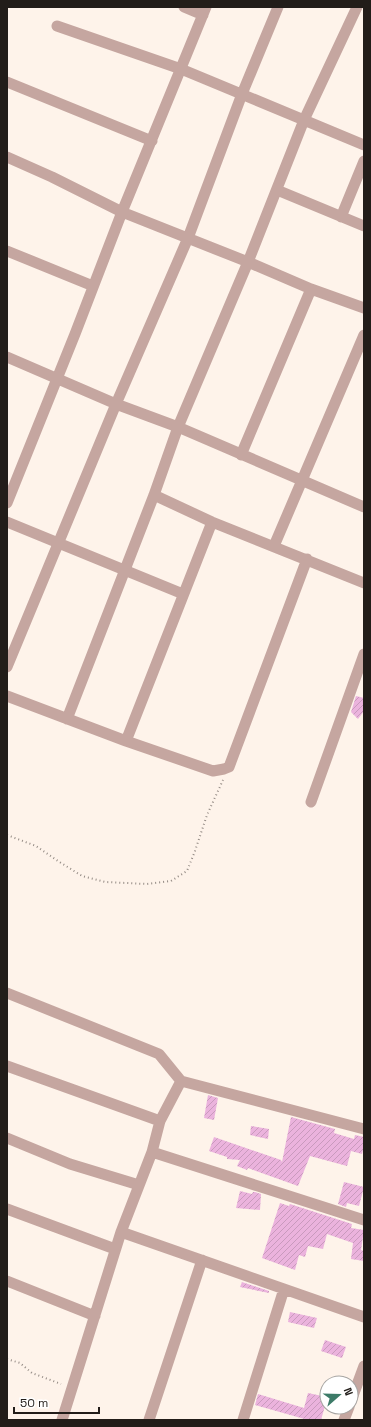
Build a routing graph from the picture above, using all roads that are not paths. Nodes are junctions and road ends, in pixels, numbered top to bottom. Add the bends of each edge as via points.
1 (184, 7) edge
2 (278, 7) edge
3 (357, 7) edge
4 (204, 11) edge
5 (57, 26) dead end
6 (181, 69) junction
7 (7, 82) edge
8 (242, 94) junction
9 (304, 120) junction
10 (152, 141) junction
11 (364, 145) edge
12 (7, 157) edge
13 (364, 161) edge
14 (277, 190) junction
15 (122, 212) junction
16 (341, 216) junction
17 (364, 226) edge
18 (188, 238) junction
19 (7, 251) edge
20 (248, 262) junction
21 (93, 286) junction
22 (311, 289) junction
23 (364, 308) edge
24 (364, 335) edge
25 (7, 356) edge
26 (57, 379) junction
27 (116, 404) junction
28 (178, 427) junction
29 (241, 455) junction
30 (301, 481) junction
31 (154, 495) junction
32 (7, 503) edge
33 (364, 508) edge
34 (7, 522) edge
35 (212, 522) junction
36 (58, 543) junction
37 (274, 546) junction
38 (307, 559) junction
39 (124, 570) junction
40 (364, 583) edge
41 (183, 594) junction
42 (364, 654) edge
43 (7, 667) edge
44 (362, 669) edge
45 (7, 696) edge
46 (67, 719) junction
47 (126, 741) junction
48 (311, 802) dead end
49 (7, 993) edge
50 (7, 1066) edge
51 (182, 1081) junction
52 (160, 1121) junction
53 (364, 1129) edge
54 (7, 1138) edge
55 (152, 1152) junction
56 (139, 1185) junction
57 (7, 1209) edge
58 (364, 1220) edge
59 (121, 1232) junction
60 (115, 1249) junction
61 (202, 1260) junction
62 (7, 1281) edge
63 (284, 1289) junction
64 (95, 1316) junction
65 (364, 1317) edge
66 (364, 1366) edge
67 (359, 1379) edge
68 (62, 1420) edge
69 (149, 1420) edge
70 (243, 1420) edge

1 - 4 street
2 - 8 street
3 - 9 street
4 - 6 street
5 - 6 street
6 - 8 street
6 - 10 street
7 - 10 street
8 - 9 street
8 - 18 street
9 - 11 street
9 - 14 street
10 - 15 street
12 - 15 street
13 - 16 street
14 - 16 street
14 - 20 street
15 - 18 street
15 - 21 street
16 - 17 street
18 - 20 street
18 - 27 street
19 - 21 street
20 - 22 street
20 - 28 street
21 - 26 street
22 - 23 street
22 - 29 street
24 - 30 street
25 - 26 street
26 - 27 street
26 - 32 street
27 - 28 street
27 - 36 street
28 - 29 street
28 - 31 street
29 - 30 street
30 - 33 street
30 - 37 street
31 - 35 street
31 - 39 street
34 - 36 street
35 - 37 street
35 - 41 street
36 - 39 street
36 - 43 street
37 - 38 street
38 - 40 street
38 - 47 street via 229,767 213,771
39 - 41 street
39 - 46 street
41 - 47 street
42 - 44 street
44 - 48 street
45 - 46 street
46 - 47 street
49 - 51 street via 159,1054
50 - 52 street
51 - 52 street
51 - 53 street
52 - 55 street
54 - 56 street via 70,1164
55 - 56 street
55 - 58 street
56 - 59 street
57 - 60 street
59 - 60 street
59 - 61 street
60 - 64 street
61 - 63 street
61 - 69 street
62 - 64 street
63 - 65 street
63 - 70 street
64 - 68 street
66 - 67 street

